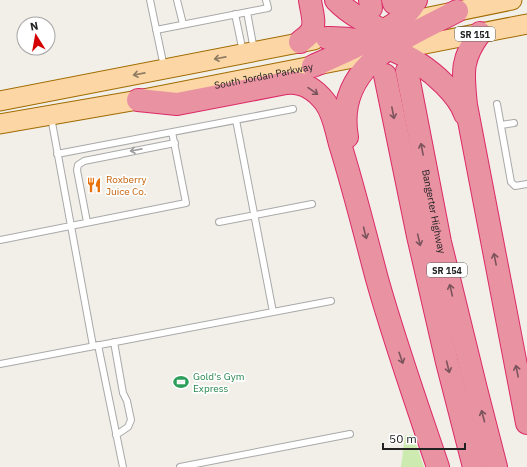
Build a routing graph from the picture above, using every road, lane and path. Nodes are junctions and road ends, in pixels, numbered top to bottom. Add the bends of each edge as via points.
1 (150, 0) edge
2 (178, 0) edge
3 (266, 0) edge
4 (310, 0) edge
5 (336, 0) edge
6 (416, 0) edge
7 (512, 0) edge
8 (457, 11) joint
9 (247, 12) junction
10 (235, 14) junction
11 (183, 24) junction
12 (527, 24) edge
13 (388, 29) edge
14 (156, 30) junction
15 (480, 33) junction
16 (327, 38) joint
17 (300, 42) junction
18 (249, 52) junction
19 (313, 66) joint
20 (164, 69) junction
21 (407, 71) dead end
22 (385, 75) dead end
23 (138, 100) junction
24 (0, 102) edge
25 (497, 104) dead end
26 (293, 109) dead end
27 (50, 116) junction
28 (236, 120) junction
29 (468, 122) junction
30 (0, 124) edge
31 (514, 124) dead end
32 (501, 125) junction
33 (172, 132) junction
34 (174, 143) junction
35 (58, 154) junction
36 (527, 184) edge
37 (356, 195) junction
38 (312, 204) dead end
39 (254, 216) junction
40 (87, 222) junction
41 (219, 222) dead end
42 (71, 226) junction
43 (0, 240) edge
44 (331, 301) dead end
45 (273, 312) junction
46 (114, 342) junction
47 (95, 346) junction
48 (0, 364) edge
49 (527, 423) edge
50 (350, 434) dead end
51 (116, 435) junction
52 (123, 467) edge
53 (180, 467) edge
54 (438, 467) edge
55 (474, 467) edge
56 (496, 467) edge

1 - 14 lane
2 - 11 lane
3 - 9 lane via 268,8
4 - 17 highway via 313,19 311,33
5 - 13 highway via 353,14
6 - 13 highway
7 - 8 main road
8 - 13 highway
9 - 10 lane
9 - 18 lane
10 - 11 lane
10 - 18 lane
11 - 14 lane
12 - 15 main road, SR 151
13 - 15 main road, SR 151
13 - 16 highway
13 - 19 highway
13 - 29 highway via 412,59 454,93
13 - 37 highway via 348,95 345,130
14 - 20 lane
15 - 29 highway via 470,46 465,60 464,89
16 - 17 main road
17 - 18 main road
18 -> 20 main road
19 - 23 main road, South Jordan Parkway
20 -> 24 main road
56 -> 21 highway, Bangerter Highway / SR 154 via 440,242
22 -> 55 highway, Bangerter Highway / SR 154 via 418,236
23 - 27 main road, South Jordan Parkway
23 -> 37 highway via 177,104 286,83 304,85 319,95 331,112
25 - 32 lane
26 - 28 lane
27 - 30 main road, South Jordan Parkway
27 - 35 lane
28 - 33 lane
28 - 39 lane
49 -> 29 highway
31 - 32 lane
32 - 36 lane via 511,182 516,186
33 - 34 lane
33 - 35 lane
34 -> 40 lane via 84,161 78,165
34 - 40 lane via 186,203
35 - 42 lane
37 -> 54 highway via 385,306
38 - 39 lane
39 - 41 lane
39 - 45 lane
40 - 42 lane
42 - 43 lane
42 - 47 lane
44 - 45 lane
45 - 46 lane
46 - 47 lane
46 - 51 lane via 123,393 131,420 128,427
47 - 48 lane
47 - 51 lane
50 - 53 lane
51 - 52 lane

